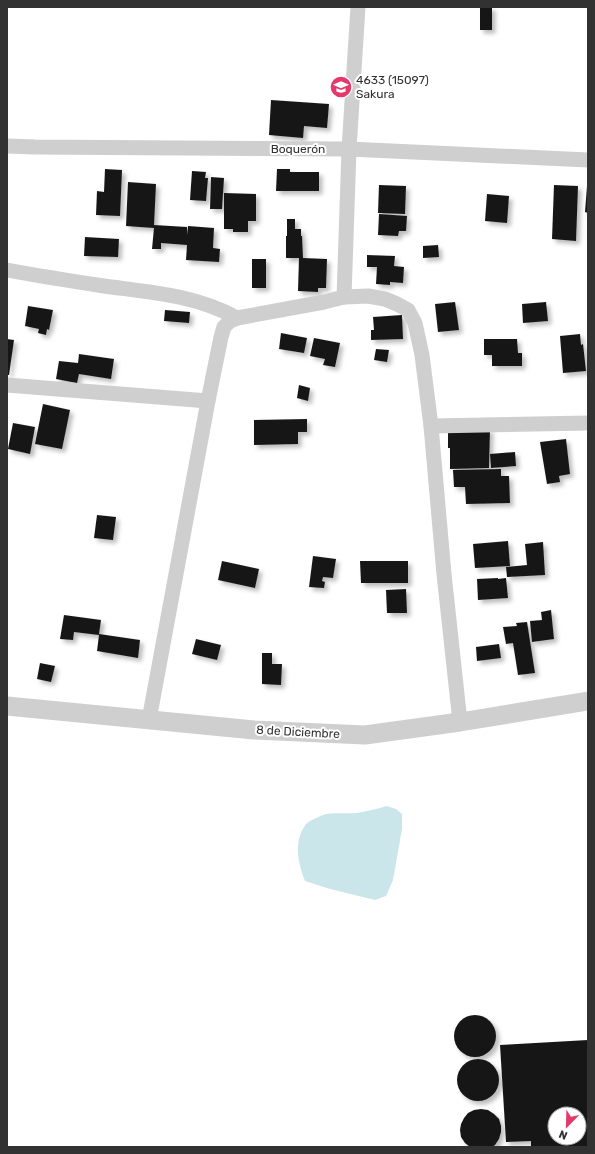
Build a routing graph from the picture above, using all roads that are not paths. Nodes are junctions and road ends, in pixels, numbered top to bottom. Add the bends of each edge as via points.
1 (358, 7) edge
2 (7, 146) edge
3 (349, 149) junction
4 (588, 160) edge
5 (7, 270) edge
6 (344, 297) junction
7 (237, 318) junction
8 (7, 385) edge
9 (208, 401) junction
10 (588, 423) edge
11 (431, 426) junction
12 (588, 701) edge
13 (7, 706) edge
14 (148, 720) junction
15 (460, 722) junction

1 - 3 street
2 - 3 street, Boquerón
3 - 4 street, Boquerón
3 - 6 street
5 - 7 street via 175,296 224,310
6 - 7 street
6 - 11 street via 368,296 385,299 408,310 415,323 422,354
7 - 9 street via 224,327
8 - 9 street
9 - 14 street
10 - 11 street
11 - 15 street
12 - 15 street, 8 de Diciembre
13 - 14 street, 8 de Diciembre
14 - 15 street, 8 de Diciembre via 254,730 365,735

